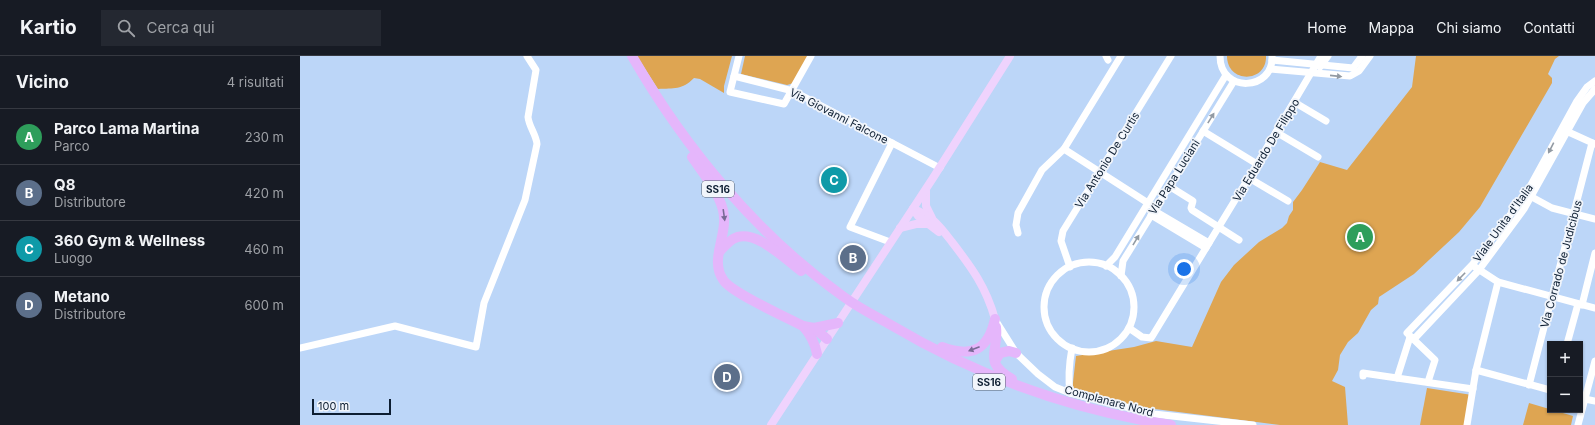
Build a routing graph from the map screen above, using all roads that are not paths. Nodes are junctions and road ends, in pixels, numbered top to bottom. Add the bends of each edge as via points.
1 (527, 56) edge
2 (624, 56) edge
3 (632, 56) edge
4 (739, 56) edge
5 (812, 56) edge
6 (1010, 56) edge
7 (1121, 56) edge
8 (1171, 56) edge
9 (1220, 56) edge
10 (1321, 56) edge
11 (1328, 56) edge
12 (1362, 56) edge
13 (1370, 56) edge
14 (1272, 58) edge
15 (1319, 65) junction
16 (1270, 69) junction
17 (1354, 71) junction
18 (1312, 73) junction
19 (1226, 75) junction
20 (734, 76) junction
21 (1234, 81) junction
22 (1595, 81) edge
23 (1595, 89) edge
24 (793, 91) junction
25 (1294, 102) junction
26 (1326, 121) dead end
27 (1564, 130) junction
28 (1203, 131) junction
29 (1276, 132) junction
30 (1189, 136) junction
31 (1196, 142) junction
32 (892, 143) junction
33 (1594, 144) edge
34 (1064, 149) junction
35 (692, 157) junction
36 (1318, 157) dead end
37 (1257, 164) junction
38 (940, 168) junction
39 (1100, 172) junction
40 (1249, 178) junction
41 (1169, 186) junction
42 (927, 188) junction
43 (1529, 196) junction
44 (1288, 201) dead end
45 (1148, 203) junction
46 (913, 209) junction
47 (1153, 211) junction
48 (1574, 213) junction
49 (1595, 219) edge
50 (930, 221) junction
51 (1219, 227) junction
52 (900, 228) junction
53 (1018, 233) dead end
54 (1239, 240) dead end
55 (890, 242) junction
56 (1208, 246) junction
57 (719, 252) junction
58 (1595, 253) edge
59 (1472, 265) junction
60 (1106, 266) junction
61 (1070, 267) junction
62 (1479, 270) junction
63 (801, 271) junction
64 (1121, 276) junction
65 (1498, 282) junction
66 (839, 297) junction
67 (1552, 297) junction
68 (1580, 304) junction
69 (1595, 308) edge
70 (857, 310) junction
71 (995, 320) junction
72 (838, 323) junction
73 (1129, 328) junction
74 (812, 331) junction
75 (904, 333) junction
76 (1409, 335) junction
77 (827, 340) junction
78 (1568, 341) edge
79 (300, 348) edge
80 (1072, 348) junction
81 (1016, 353) junction
82 (817, 354) junction
83 (995, 361) junction
84 (1595, 361) edge
85 (1476, 370) junction
86 (1363, 376) dead end
87 (1397, 378) junction
88 (1428, 382) junction
89 (1529, 385) junction
90 (1473, 389) junction
91 (1547, 389) edge
92 (1039, 393) junction
93 (1070, 393) junction
94 (1583, 399) edge
95 (1595, 401) edge
96 (1580, 413) edge
97 (771, 425) edge
98 (1132, 425) edge
99 (1171, 425) edge
100 (1253, 425) edge
101 (1467, 425) edge
102 (1578, 425) edge

1 - 79 street via 536,70 528,124 536,136 537,144 525,200 484,303 476,346 395,326
2 - 35 highway, SS16 via 650,99
3 - 66 highway, SS16 via 680,130 722,183 771,235
4 - 20 street
5 - 24 street
6 - 38 main road
7 - 34 street
8 - 39 street, Via Antonio De Curtis
9 - 19 street via 1222,69
10 - 15 street
11 - 15 street
12 - 17 street
13 - 17 street
14 - 15 street
14 - 16 street
15 - 17 street
15 - 18 street, Via Eduardo De Filippo
16 - 18 street
16 - 21 street via 1265,76 1250,84
18 -> 17 street via 1345,76
18 - 25 street, Via Eduardo De Filippo
19 - 21 street
19 - 30 street, Via Papa Luciani
20 - 24 street, Via Giovanni Falcone
20 - 24 street via 730,92 784,104
28 -> 21 street, Via Papa Luciani
22 - 27 street, Viale Unita d'Italia via 1577,101
23 - 27 street, Viale Unita d'Italia
24 - 32 street, Via Giovanni Falcone
25 - 26 street
25 - 29 street, Via Eduardo De Filippo
27 - 33 street
27 - 43 street, Viale Unita d'Italia
28 - 31 street, Via Papa Luciani
28 - 37 street
29 - 36 street
29 - 37 street, Via Eduardo De Filippo
30 - 31 street
30 - 45 street, Via Papa Luciani
31 - 41 street, Via Papa Luciani
32 - 38 street, Via Giovanni Falcone
32 - 55 street via 850,227
33 - 48 street, Via Corrado de Judicibus
34 - 39 street
34 - 53 street via 1042,170 1018,213
35 -> 57 highway via 719,198 723,209 725,220
35 - 63 highway, SS16 via 732,205
37 - 40 street, Via Eduardo De Filippo
38 - 42 main road
39 - 45 street
39 - 61 street, Via Antonio De Curtis via 1063,231 1061,241
40 - 44 street
40 - 51 street, Via Eduardo De Filippo
41 - 47 street, Via Papa Luciani
41 - 51 street via 1193,201 1192,210
42 - 46 main road
42 - 50 main road via 925,197
43 - 48 street via 1552,208
43 - 59 street, Viale Unita d'Italia
43 - 62 street, Viale Unita d'Italia
45 - 47 street
45 - 60 street, Via Papa Luciani via 1115,257
46 - 50 main road via 918,216
46 - 52 main road
47 - 56 street
64 -> 47 street, Via Papa Luciani via 1123,261
48 - 49 street
48 - 67 street, Via Corrado de Judicibus
50 - 52 main road
50 - 71 main road via 962,254 976,273
51 - 54 street
51 - 56 street, Via Eduardo De Filippo
52 - 55 main road
55 - 72 main road
56 - 73 street, Via Eduardo De Filippo via 1151,338 1142,337
57 - 63 highway via 733,239 747,236 760,240
57 - 74 highway via 718,272 725,282 739,293
58 - 68 street
59 - 62 street
59 -> 76 street, Viale Unita d'Italia
60 - 61 street via 1088,262
60 - 64 street
61 - 80 street via 1052,282 1044,304 1051,330 1057,338
62 - 65 street
62 - 76 street, Viale Unita d'Italia via 1415,338
63 - 66 highway, SS16
64 - 73 street via 1133,296 1134,312
65 - 67 street
65 - 85 street
66 - 70 highway, SS16
67 - 68 street
67 - 89 street, Via Corrado de Judicibus
68 - 69 street
68 - 78 street
70 - 75 highway, SS16
70 - 98 highway, SS16 via 927,353 999,386 1061,407
71 -> 75 highway via 988,340 979,349 967,352 954,351
71 - 81 street, Complanare Nord
71 - 83 highway
72 - 74 highway
72 - 77 main road
73 - 80 street via 1119,340 1105,349 1089,352
74 - 77 highway
74 - 82 highway
75 - 92 highway, SS16 via 979,371
76 - 87 street
76 - 88 street via 1435,360
77 - 82 main road
80 - 93 street via 1069,368
81 - 83 highway via 1000,353
81 - 93 street, Complanare Nord via 1038,374
82 - 97 main road
83 - 92 highway via 1001,372
84 - 94 street
85 - 89 street
85 - 90 street
86 - 87 street via 1362,372
87 - 88 street
88 - 90 street
89 - 91 street
90 - 101 street
92 - 99 highway, SS16 via 1102,412
93 - 100 street, Complanare Nord via 1154,414
94 - 95 street
96 - 102 street

